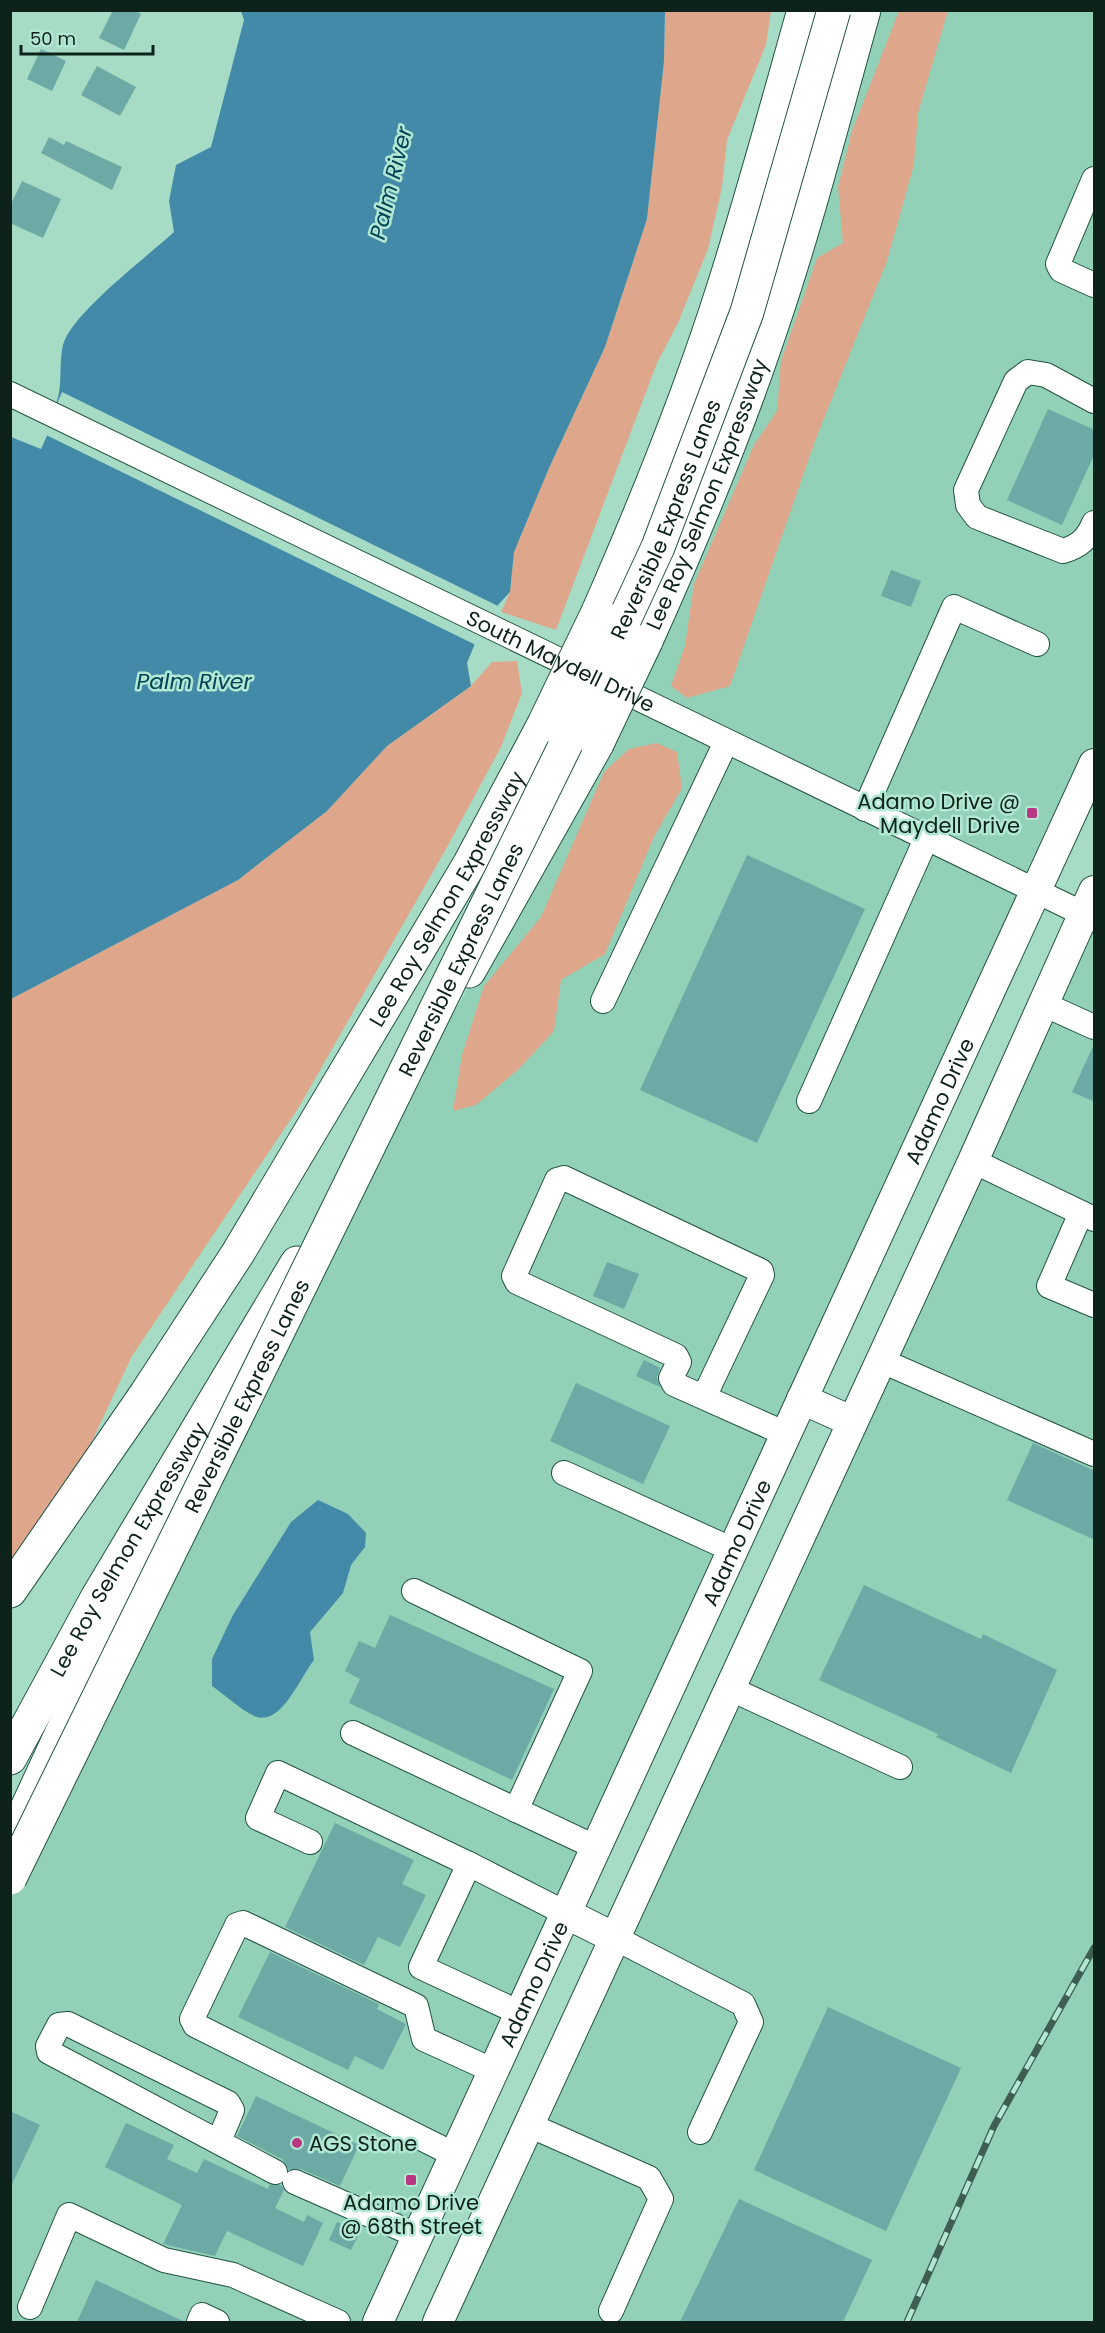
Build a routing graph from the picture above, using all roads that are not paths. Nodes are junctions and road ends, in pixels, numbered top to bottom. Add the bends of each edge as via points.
1 (804, 10) edge
2 (834, 10) edge
3 (864, 10) edge
4 (1095, 179) edge
5 (1095, 285) edge
6 (10, 394) edge
7 (1095, 401) edge
8 (1095, 523) edge
9 (1037, 644) dead end
10 (726, 742) junction
11 (1095, 764) edge
12 (865, 809) junction
13 (926, 839) junction
14 (1036, 892) junction
15 (1091, 908) edge
16 (603, 1001) dead end
17 (1043, 1004) junction
18 (1095, 1027) edge
19 (809, 1101) dead end
20 (973, 1161) junction
21 (1088, 1216) edge
22 (1095, 1305) edge
23 (880, 1360) junction
24 (232, 1373) junction
25 (704, 1397) junction
26 (802, 1399) junction
27 (851, 1421) junction
28 (786, 1434) junction
29 (1095, 1454) edge
30 (564, 1473) dead end
31 (733, 1550) junction
32 (10, 1591) edge
33 (414, 1591) dead end
34 (729, 1688) junction
35 (352, 1733) dead end
36 (10, 1758) edge
37 (900, 1767) dead end
38 (516, 1810) junction
39 (10, 1834) edge
40 (310, 1842) dead end
41 (597, 1848) junction
42 (469, 1864) junction
43 (10, 1878) edge
44 (567, 1914) junction
45 (615, 1938) junction
46 (520, 2013) junction
47 (494, 2071) junction
48 (529, 2125) junction
49 (700, 2132) dead end
50 (219, 2141) junction
51 (455, 2155) junction
52 (418, 2236) junction
53 (30, 2307) dead end
54 (611, 2312) dead end
55 (199, 2322) edge
56 (218, 2322) edge
57 (338, 2322) edge
58 (378, 2322) edge
59 (438, 2322) edge

1 - 32 highway, Lee Roy Selmon Expressway, bridge via 704,346 643,508 543,726 469,864 238,1253
2 - 43 highway, Reversible Express Lanes, bridge via 747,312 658,547 583,709
3 - 24 highway, Lee Roy Selmon Expressway, bridge via 768,337 712,490 646,641 597,744 492,931
4 - 5 street via 1058,264 1061,270
6 - 10 street, South Maydell Drive
7 - 8 street via 1046,375 1028,372 1016,381 966,490 968,505 977,517 1063,551 1077,547
9 - 12 street via 954,607
10 - 12 street, South Maydell Drive
10 - 16 street
11 - 14 main road, Adamo Drive
12 - 13 street, South Maydell Drive
13 - 14 street, South Maydell Drive
13 - 19 street
14 - 15 street, South Maydell Drive
14 - 26 main road, Adamo Drive
15 - 17 main road
17 - 18 street
17 - 20 main road
20 - 21 street
20 - 23 main road
21 - 22 street via 1049,1286
23 - 27 main road
23 - 29 street
24 - 36 highway, Lee Roy Selmon Expressway via 97,1598
24 - 39 street via 204,1441 90,1661
25 - 25 street via 672,1381 679,1362 676,1356 517,1282 514,1276 560,1178 761,1271
25 - 28 street
26 - 27 main road
26 - 28 main road, Adamo Drive
27 - 34 main road
28 - 31 main road, Adamo Drive
30 - 31 street
31 - 41 main road, Adamo Drive
33 - 38 street via 580,1671
34 - 37 street
34 - 45 main road
35 - 38 street
38 - 41 street
40 - 42 street via 258,1818 278,1773
41 - 44 main road, Adamo Drive
42 - 44 street
42 - 46 street via 421,1967
44 - 45 main road
44 - 46 main road, Adamo Drive
45 - 48 main road
45 - 49 street via 743,2004 751,2022
46 - 47 main road, Adamo Drive
47 - 51 main road, Adamo Drive
47 - 51 street via 424,2039 416,2006 243,1923 237,1925 192,2019 195,2025
48 - 54 street via 649,2178 661,2199
48 - 59 main road
50 - 50 street via 49,2052 48,2046 59,2025 68,2024 228,2103 232,2110
50 - 52 street via 285,2177
51 - 52 main road, Adamo Drive
52 - 58 main road, Adamo Drive
53 - 57 street via 69,2215 164,2260 233,2275
55 - 56 street via 202,2315

